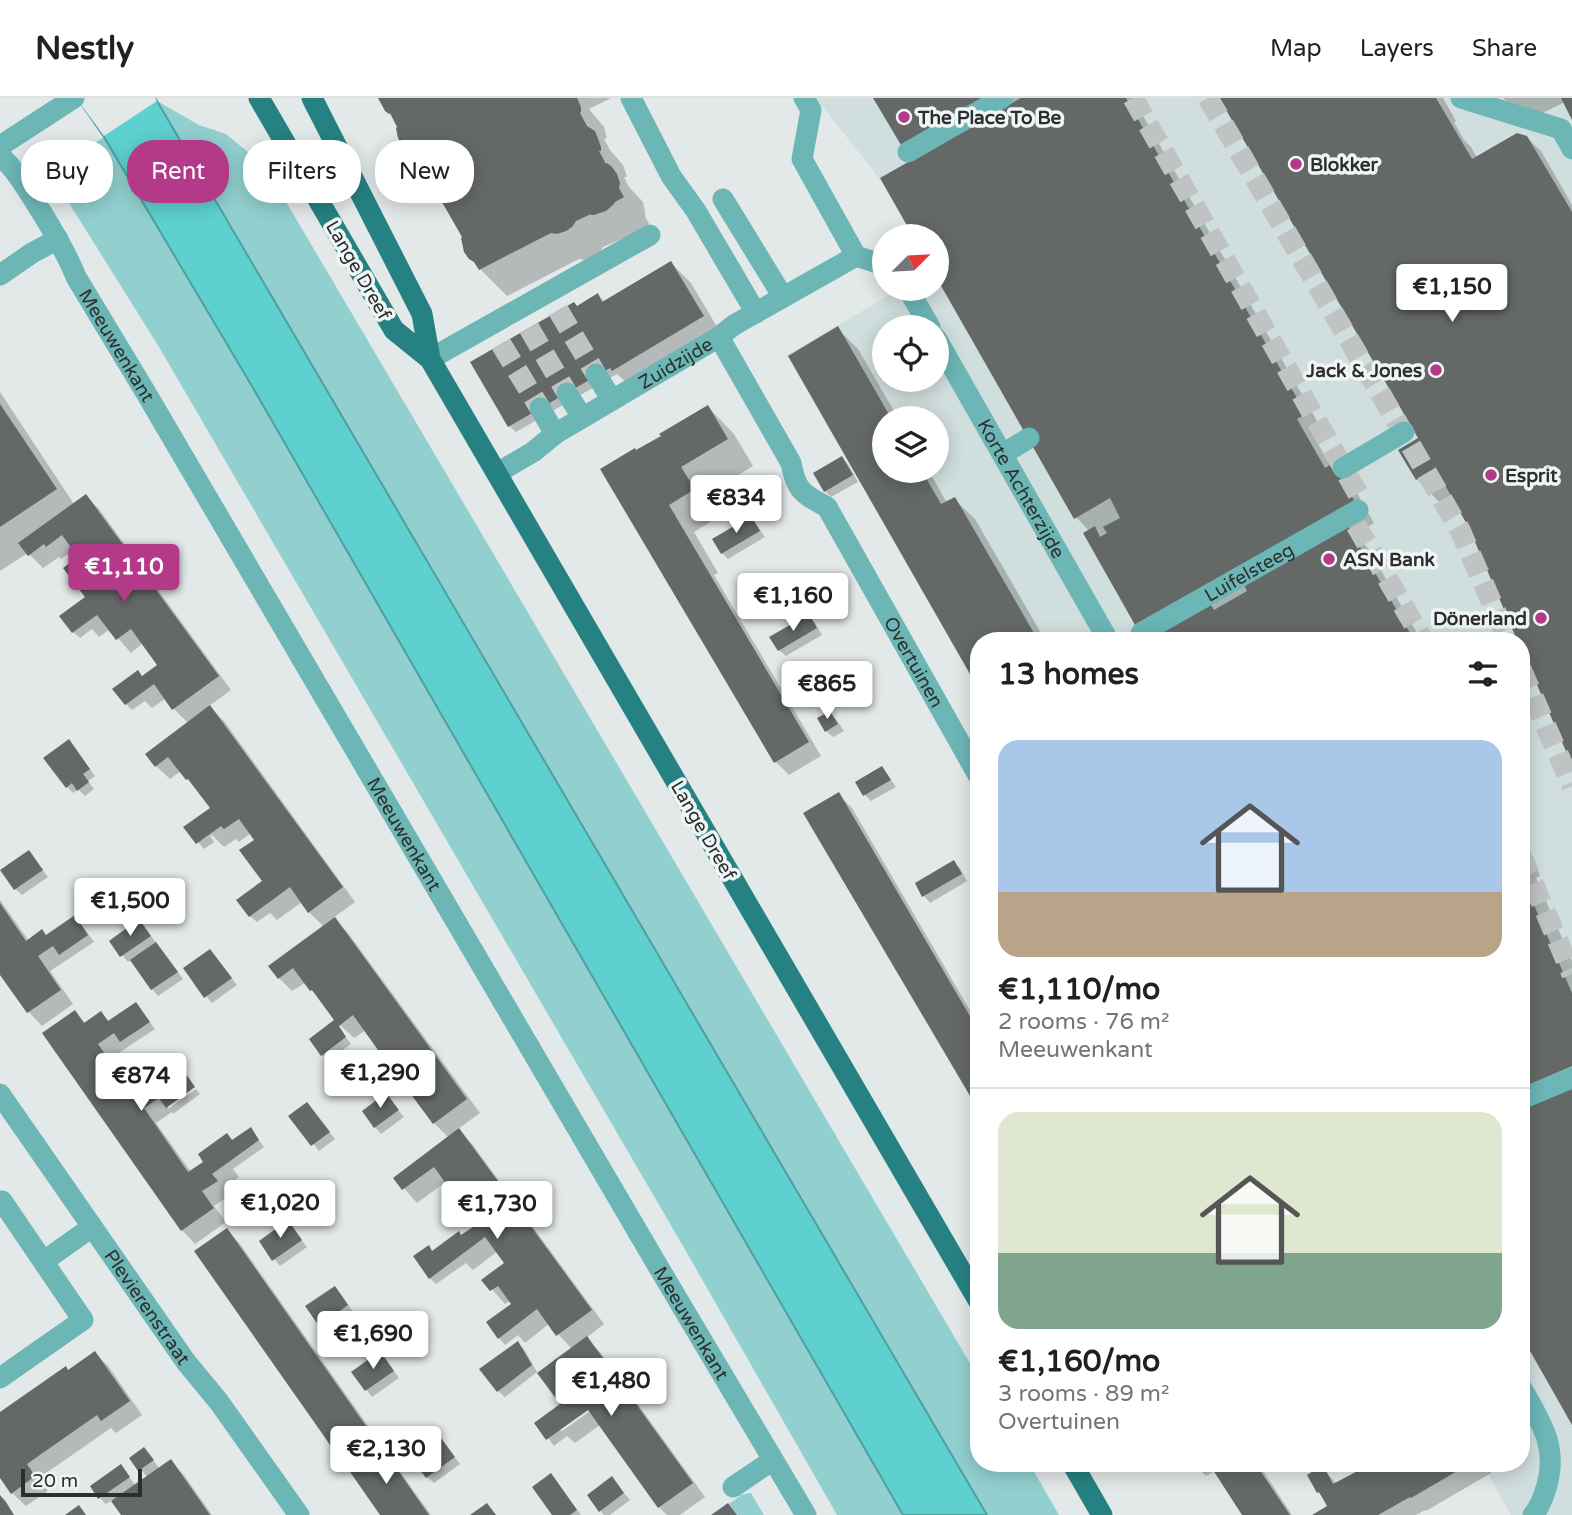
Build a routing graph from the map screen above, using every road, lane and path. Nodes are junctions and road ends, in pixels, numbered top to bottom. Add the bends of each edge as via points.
1 (74, 98) edge
2 (259, 98) edge
3 (312, 98) edge
4 (631, 98) edge
5 (804, 98) edge
6 (1002, 98) edge
7 (1461, 98) edge
8 (0, 146) edge
9 (1572, 149) edge
10 (908, 152) dead end
11 (0, 155) edge
12 (723, 199) dead end
13 (650, 235) dead end
14 (58, 239) junction
15 (856, 256) junction
16 (872, 261) edge
17 (0, 275) edge
18 (783, 298) junction
19 (756, 313) junction
20 (719, 337) junction
21 (430, 359) junction
22 (949, 361) edge
23 (596, 374) tunnel mouth
24 (567, 393) tunnel mouth
25 (612, 400) junction
26 (540, 408) tunnel mouth
27 (582, 417) junction
28 (1404, 432) dead end
29 (555, 434) junction
30 (1029, 438) dead end
31 (1003, 454) junction
32 (1343, 468) dead end
33 (497, 473) junction
34 (1358, 511) dead end
35 (1103, 632) edge
36 (1143, 632) edge
37 (970, 761) edge
38 (1572, 1078) edge
39 (0, 1094) edge
40 (1530, 1095) edge
41 (0, 1202) edge
42 (92, 1227) junction
43 (44, 1261) junction
44 (970, 1286) edge
45 (0, 1378) edge
46 (1530, 1403) edge
47 (773, 1460) junction
48 (1077, 1472) edge
49 (733, 1487) dead end
50 (299, 1515) edge
51 (806, 1515) edge
52 (1102, 1515) edge
53 (1533, 1515) edge

1 - 8 street
2 - 21 main road, Lange Dreef via 394,330
3 - 21 main road, Lange Dreef via 422,314
4 - 19 street via 670,174
5 - 15 street via 811,110 802,159
6 - 10 street
7 - 9 street via 1560,129
11 - 14 street, Meeuwenkant via 22,179
12 - 18 street
13 - 21 street via 496,335
14 - 17 street
14 - 47 street, Meeuwenkant via 76,277
15 - 16 street
15 - 18 street, Zuidzijde
18 - 19 street, Zuidzijde
19 - 20 street, Zuidzijde
20 - 25 street, Zuidzijde
20 - 37 street, Overtuinen via 791,463 803,494 827,507
21 - 33 main road, Lange Dreef
22 - 31 street, Korte Achterzijde
23 - 25 street
24 - 27 street
25 - 27 street, Zuidzijde
26 - 29 street
27 - 29 street, Zuidzijde
28 - 32 street
29 - 33 street, Zuidzijde
30 - 31 street
31 - 35 street, Korte Achterzijde
33 - 44 main road, Lange Dreef
34 - 36 street, Luifelsteeg
38 - 40 street
39 - 42 street, Plevierenstraat
41 - 43 street
42 - 43 street
42 - 50 street, Plevierenstraat
43 - 45 street via 83,1320
46 - 53 street via 1549,1443 1551,1466 1543,1499
47 - 49 street
47 - 51 street, Meeuwenkant
48 - 52 main road

